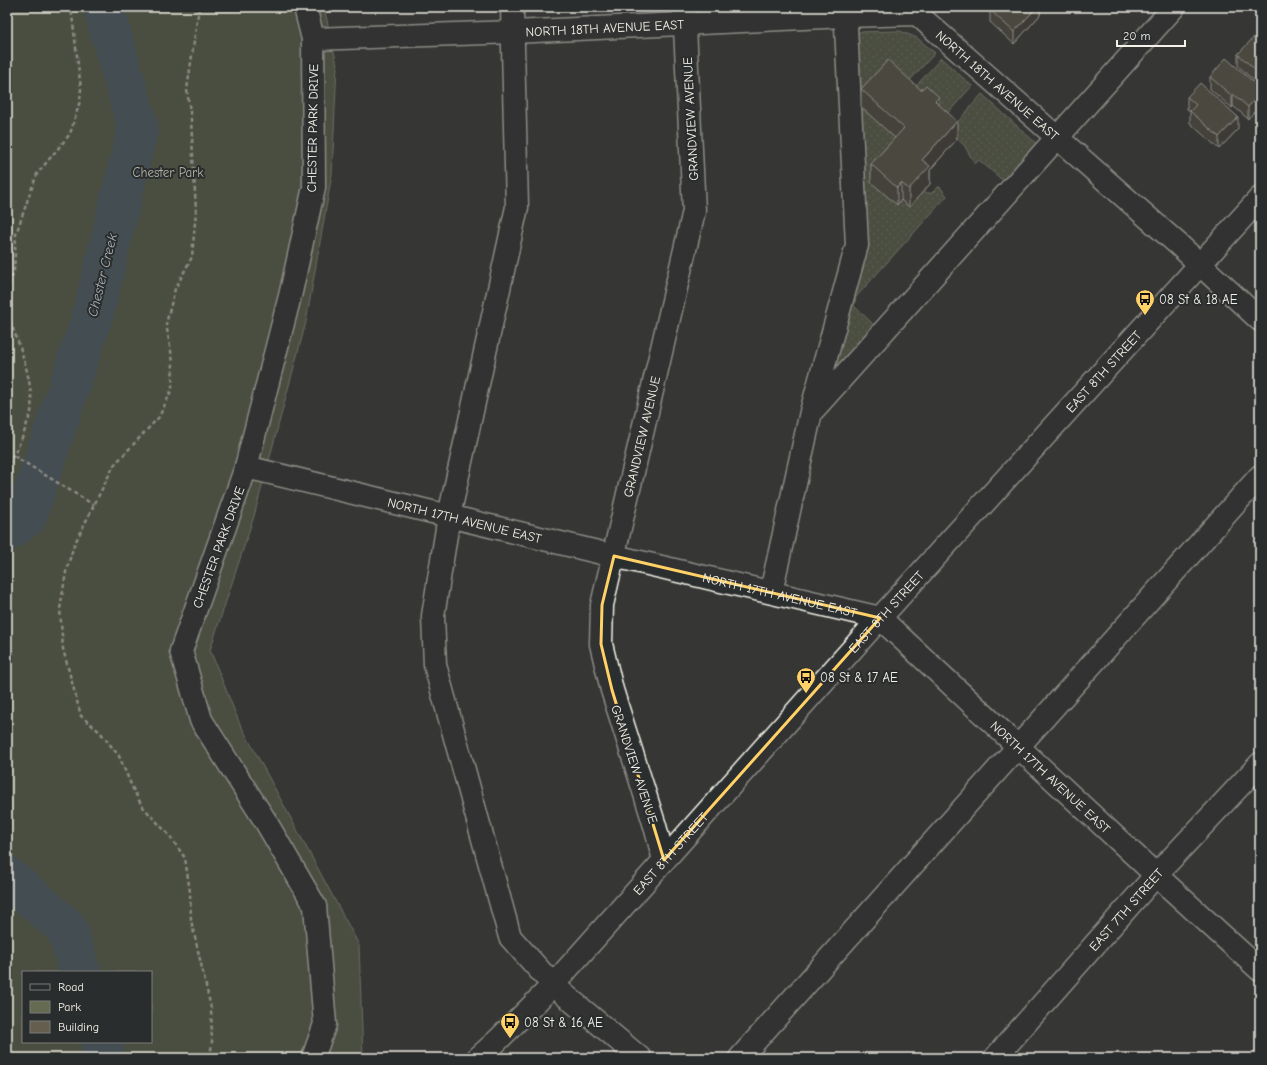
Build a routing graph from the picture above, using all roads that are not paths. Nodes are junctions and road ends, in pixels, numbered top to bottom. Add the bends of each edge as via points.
1 (305, 7) edge
2 (512, 7) edge
3 (1174, 7) edge
4 (845, 11) edge
5 (920, 11) edge
6 (684, 15) edge
7 (514, 32) junction
8 (313, 39) junction
9 (1058, 137) junction
10 (1260, 198) edge
11 (1201, 264) junction
12 (1260, 320) edge
13 (811, 412) junction
14 (246, 467) junction
15 (1260, 476) edge
16 (449, 516) junction
17 (614, 556) junction
18 (771, 592) junction
19 (880, 618) junction
20 (1018, 746) junction
21 (1260, 764) edge
22 (664, 860) junction
23 (1156, 875) junction
24 (1260, 970) edge
25 (553, 985) junction
26 (313, 1058) edge
27 (478, 1058) edge
28 (640, 1058) edge
29 (740, 1058) edge
30 (995, 1058) edge

1 - 8 street, CHESTER PARK DRIVE
2 - 7 street
3 - 9 street
4 - 5 street, NORTH 18TH AVENUE EAST
4 - 6 street, NORTH 18TH AVENUE EAST
4 - 13 street via 856,245
5 - 9 street, NORTH 18TH AVENUE EAST
6 - 7 street, NORTH 18TH AVENUE EAST
6 - 17 street, GRANDVIEW AVENUE via 694,211
7 - 8 street, NORTH 18TH AVENUE EAST
7 - 16 street via 517,207
8 - 14 street, CHESTER PARK DRIVE via 314,187 291,292
9 - 11 street, NORTH 18TH AVENUE EAST
9 - 13 street
10 - 11 street, EAST 8TH STREET
11 - 12 street, NORTH 18TH AVENUE EAST
11 - 19 street, EAST 8TH STREET
13 - 18 street
14 - 16 street, NORTH 17TH AVENUE EAST
14 - 26 street, CHESTER PARK DRIVE via 181,651 201,720 266,822 315,906 325,1024
15 - 20 street
16 - 17 street, NORTH 17TH AVENUE EAST
16 - 25 street via 433,616 435,665 510,937
17 - 18 street, NORTH 17TH AVENUE EAST
17 - 22 street, GRANDVIEW AVENUE via 602,605 602,644 612,690
18 - 19 street, NORTH 17TH AVENUE EAST
19 - 20 street, NORTH 17TH AVENUE EAST
19 - 22 street, EAST 8TH STREET
20 - 23 street, NORTH 17TH AVENUE EAST
20 - 29 street
21 - 23 street, EAST 7TH STREET
22 - 25 street, EAST 8TH STREET
23 - 24 street, NORTH 17TH AVENUE EAST
23 - 30 street, EAST 7TH STREET
25 - 27 street, EAST 8TH STREET
25 - 28 street

